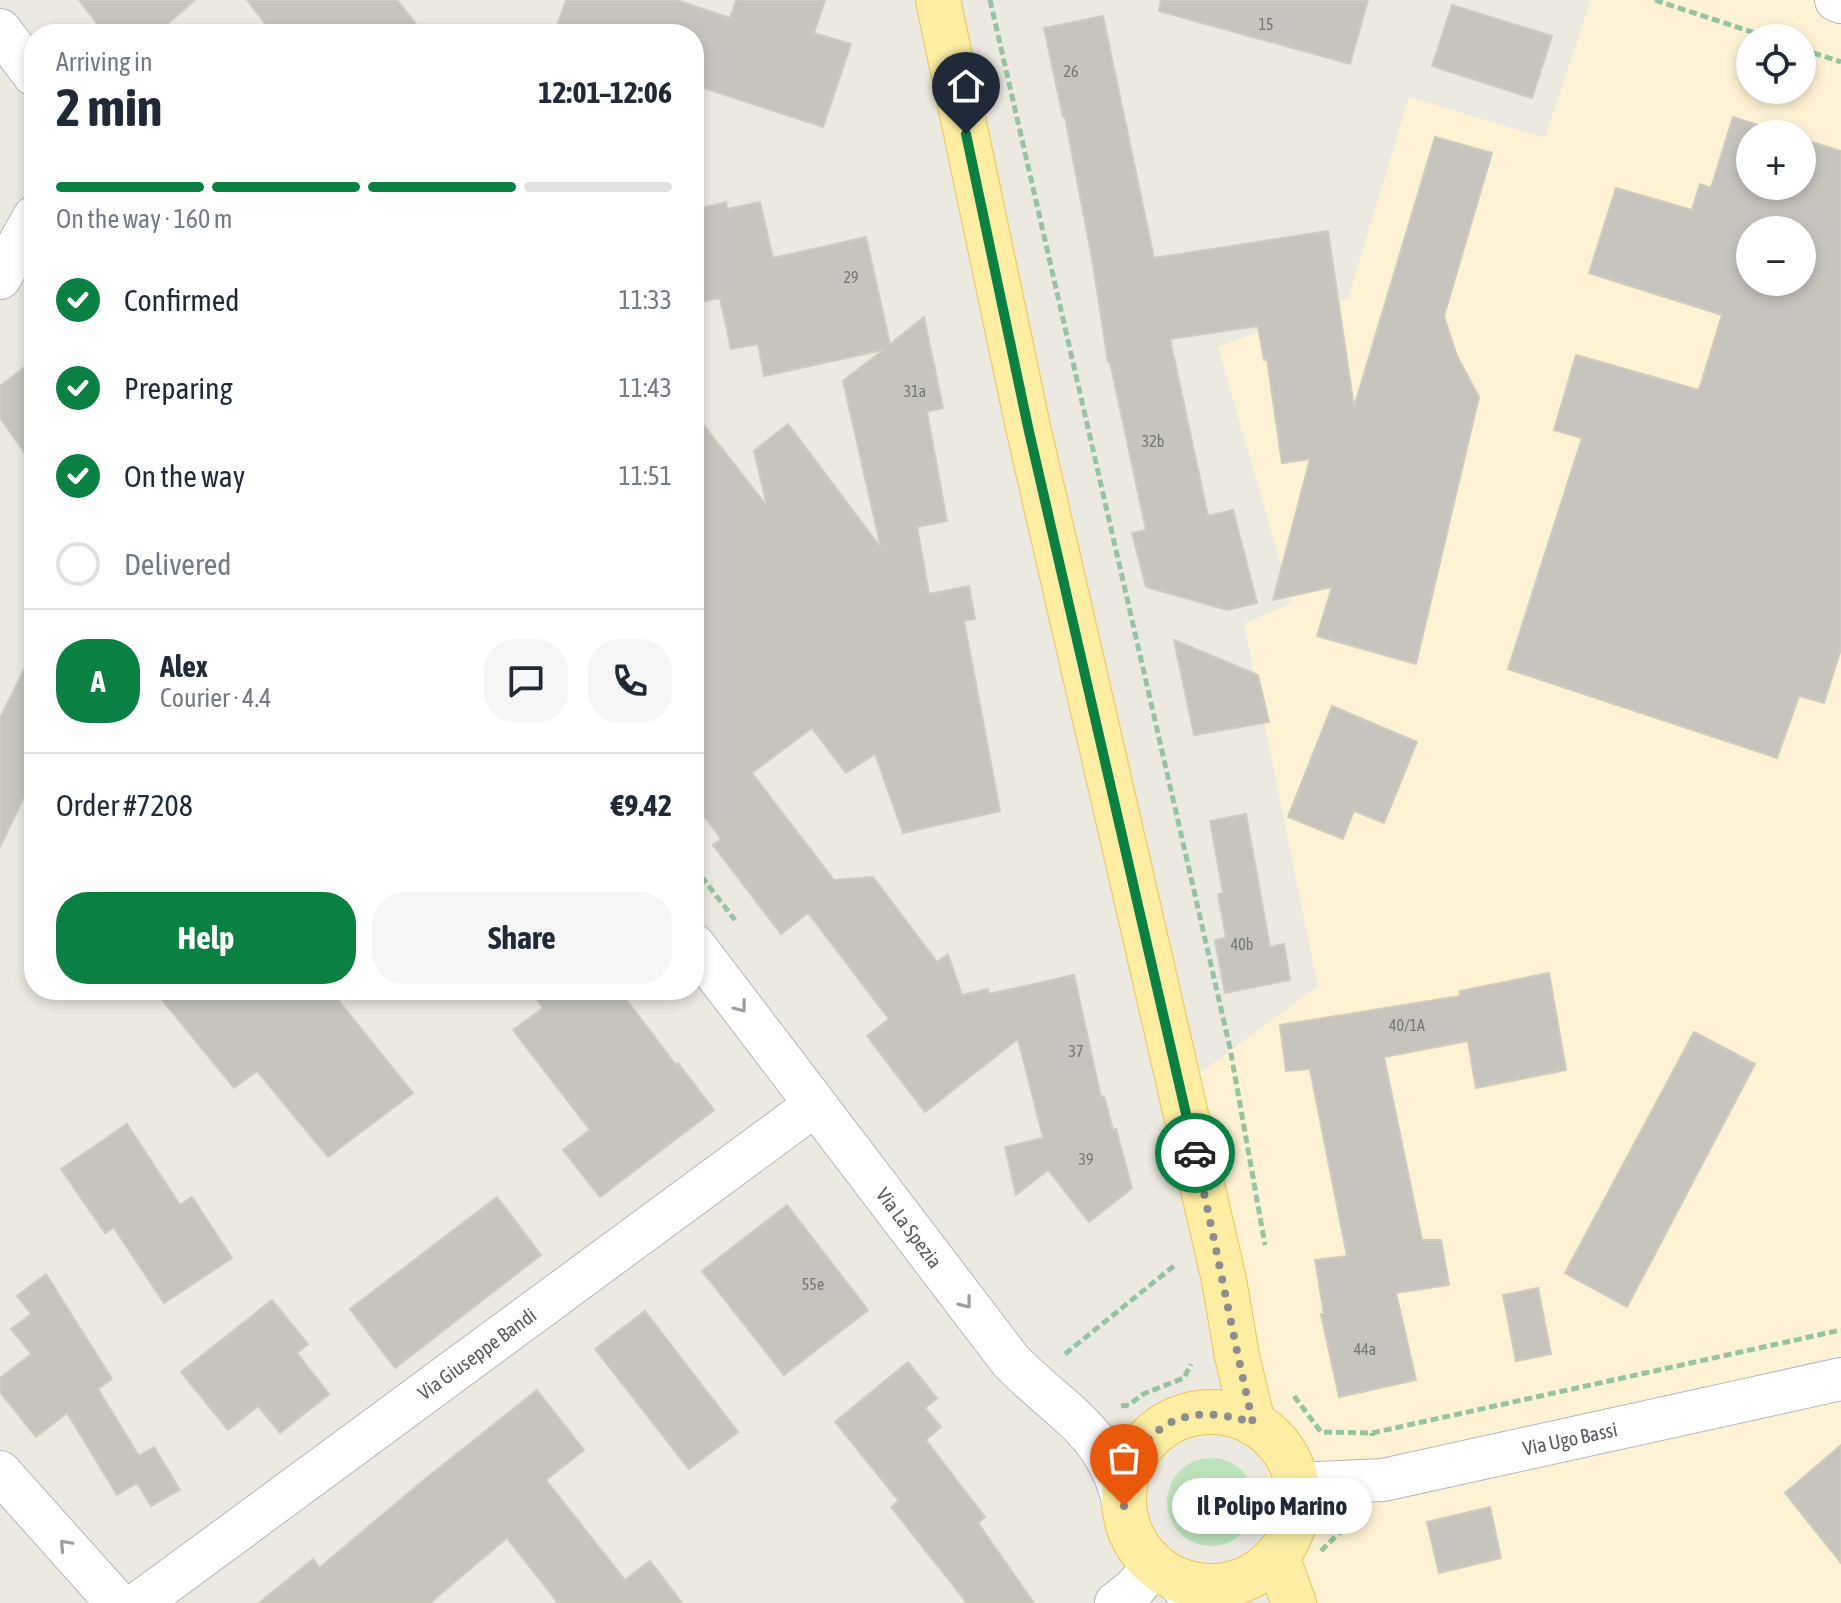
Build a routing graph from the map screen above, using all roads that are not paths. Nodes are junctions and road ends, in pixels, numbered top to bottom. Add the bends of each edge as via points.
1 (938, 0) edge
2 (0, 30) edge
3 (24, 62) edge
4 (24, 235) edge
5 (0, 278) edge
6 (704, 958) edge
7 (815, 1105) junction
8 (1841, 1379) edge
9 (1253, 1423) junction
10 (0, 1472) edge
11 (1297, 1484) junction
12 (1124, 1506) junction
13 (1298, 1558) junction
14 (1175, 1583) edge
15 (117, 1603) edge
16 (139, 1603) edge
17 (1116, 1603) edge
18 (1294, 1603) edge

1 - 9 main road via 1028,427
2 - 3 street
4 - 5 street
6 -> 7 street, Via La Spezia
7 -> 12 street, Via La Spezia via 1010,1360 1094,1438 1115,1471
7 - 16 street, Via Giuseppe Bandi
8 - 11 street, Via Ugo Bassi via 1383,1480
9 - 11 main road via 1289,1460
9 - 12 main road via 1201,1413 1154,1434 1137,1455
15 -> 10 street
11 - 13 main road via 1290,1535
12 - 14 main road, Via La Spezia via 1134,1538
13 - 14 main road via 1230,1585
13 - 18 main road
14 - 17 street via 1134,1589

